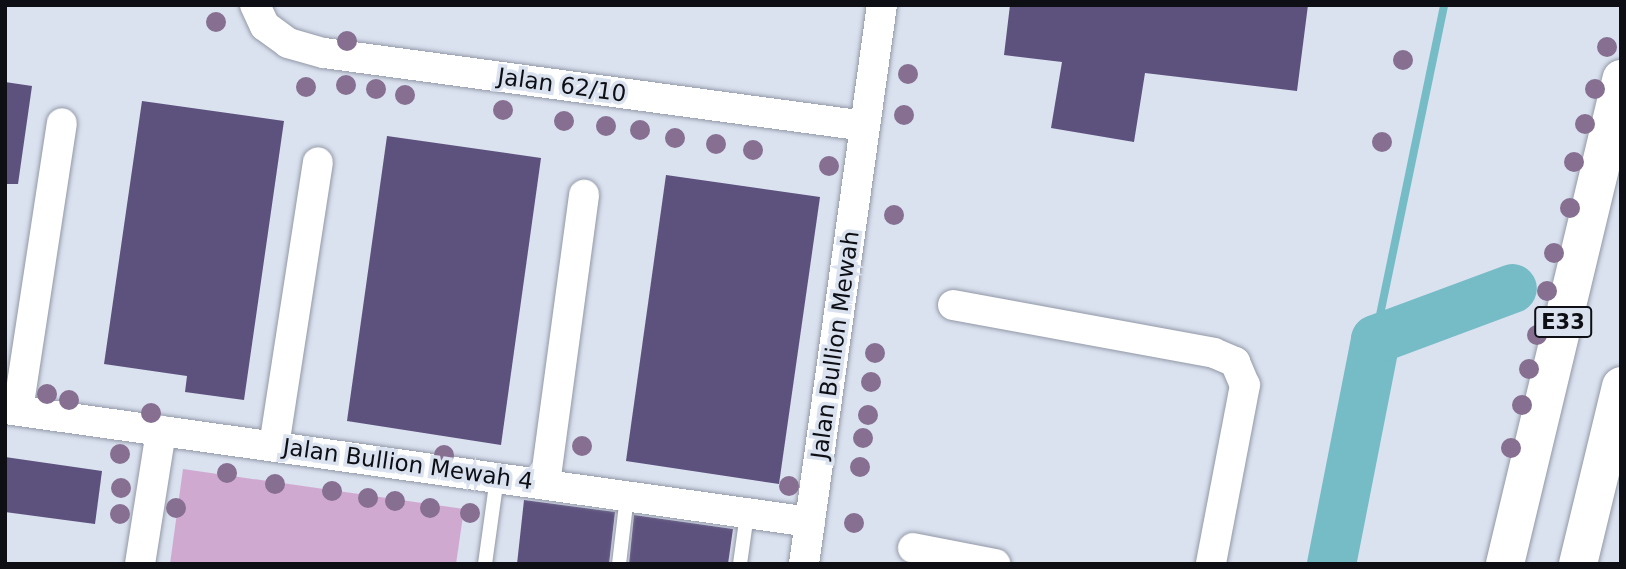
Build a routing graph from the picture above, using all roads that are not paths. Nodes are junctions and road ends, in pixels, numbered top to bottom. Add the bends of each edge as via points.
1 (882, 5) edge
2 (260, 16) edge
3 (1621, 79) edge
4 (62, 123) dead end
5 (866, 126) junction
6 (318, 162) dead end
7 (584, 195) dead end
8 (953, 305) dead end
9 (1621, 386) edge
10 (12, 410) edge
11 (161, 431) junction
12 (274, 446) junction
13 (498, 477) junction
14 (545, 484) junction
15 (627, 496) junction
16 (747, 514) junction
17 (810, 522) junction
18 (913, 548) dead end
19 (140, 564) edge
20 (485, 564) edge
21 (619, 564) edge
22 (740, 564) edge
23 (804, 564) edge
24 (995, 564) edge
25 (1211, 564) edge
26 (1505, 564) edge
27 (1578, 564) edge

1 - 5 street, Jalan Bullion Mewah
2 - 5 street, Jalan 62/10 via 288,43 324,52
3 - 26 highway, E33
4 - 10 street
5 - 17 street, Jalan Bullion Mewah
6 - 12 street
7 - 14 street
8 - 25 street via 1214,353 1235,362 1245,385
9 - 27 highway
10 - 11 street, Jalan Bullion Mewah 4
11 - 12 street, Jalan Bullion Mewah 4
11 - 19 street
12 - 13 street, Jalan Bullion Mewah 4
13 - 14 street, Jalan Bullion Mewah 4
13 - 20 lane
14 - 15 street, Jalan Bullion Mewah 4
15 - 16 street, Jalan Bullion Mewah 4
15 - 21 lane
16 - 17 street, Jalan Bullion Mewah 4
16 - 22 lane
17 - 23 street, Jalan Bullion Mewah
18 - 24 street

